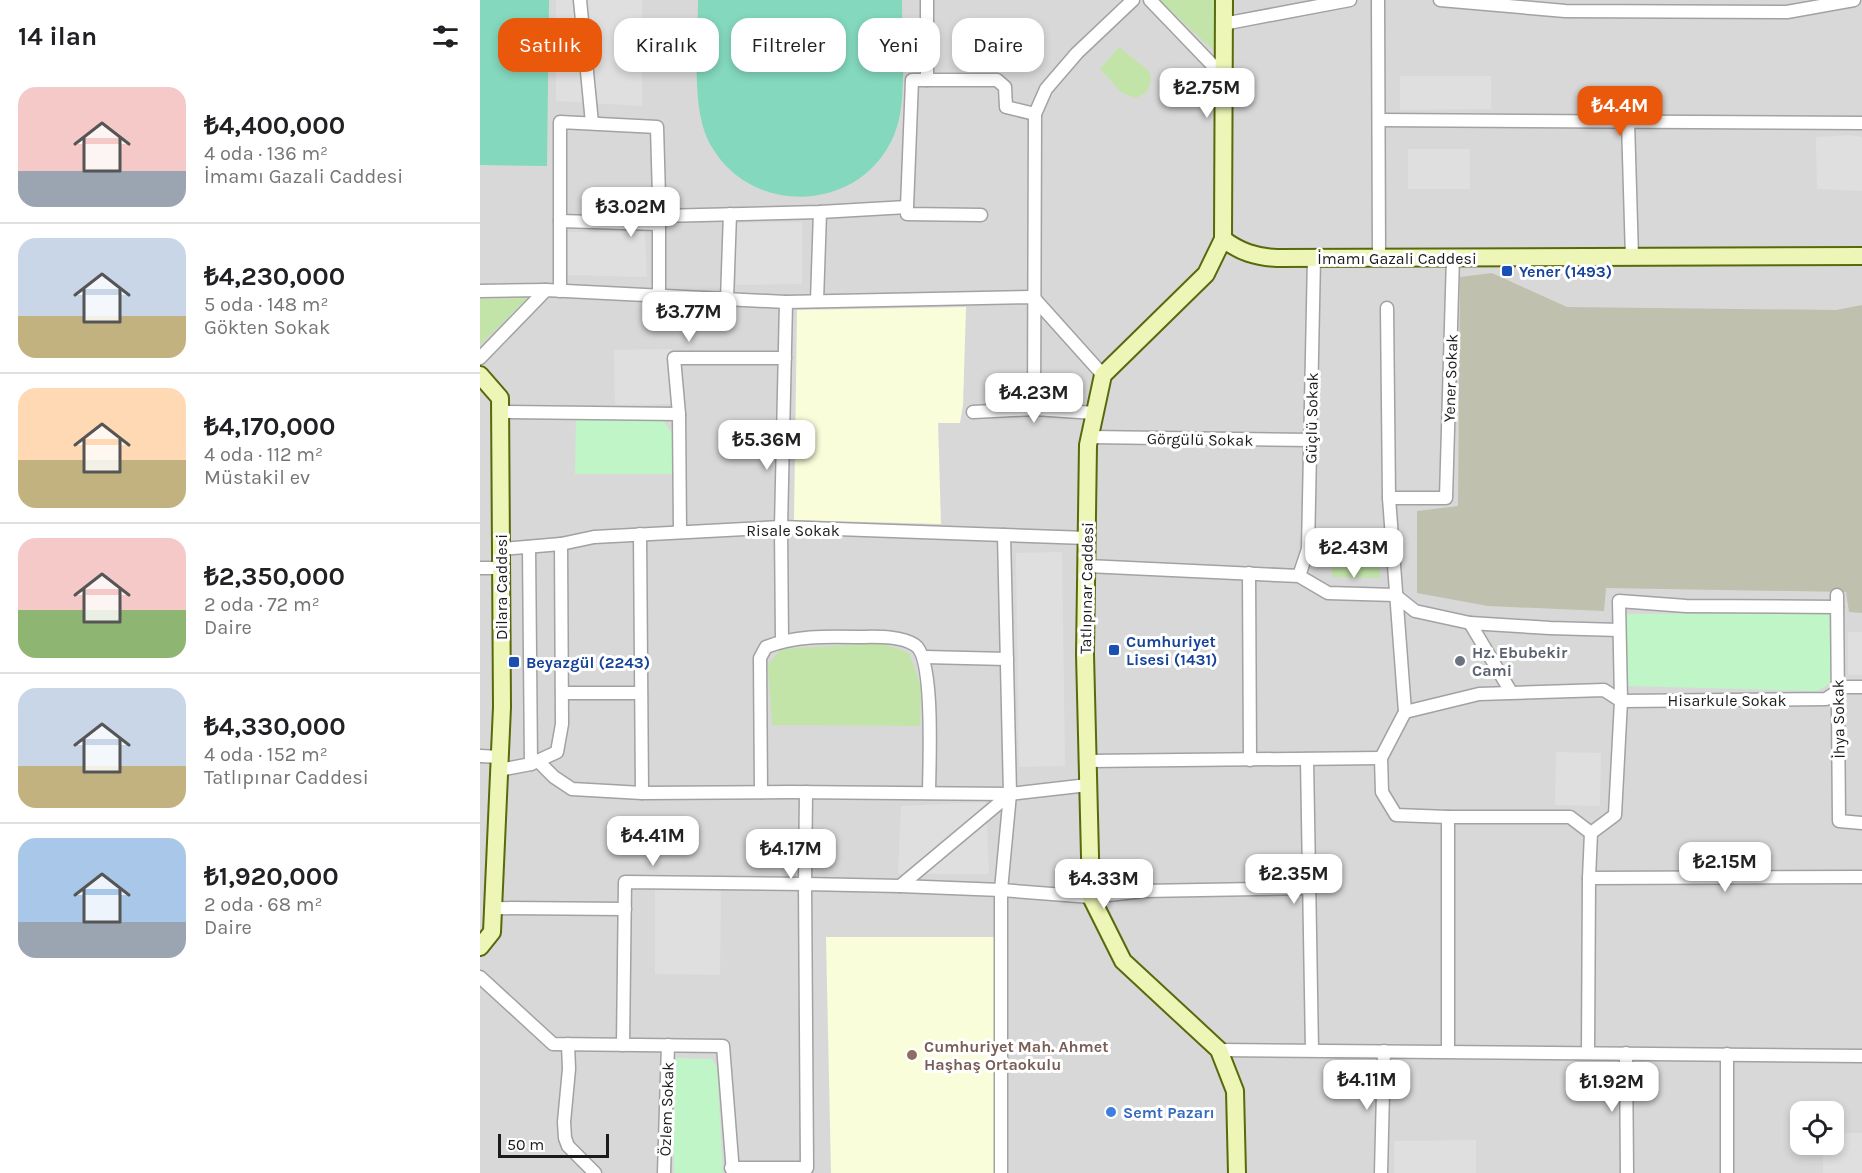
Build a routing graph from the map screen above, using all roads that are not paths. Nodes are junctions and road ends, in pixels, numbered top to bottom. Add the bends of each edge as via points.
1 (580, 0) edge
2 (927, 0) edge
3 (1133, 0) edge
4 (1150, 0) edge
5 (1224, 0) edge
6 (1350, 0) edge
7 (1378, 0) edge
8 (1440, 0) edge
9 (1854, 0) edge
10 (1575, 5) edge
11 (1223, 24) junction
12 (1224, 77) junction
13 (927, 80) junction
14 (1035, 114) junction
15 (1378, 120) junction
16 (1628, 122) junction
17 (592, 123) junction
18 (1862, 123) edge
19 (659, 197) dead end
20 (907, 207) junction
21 (820, 212) junction
22 (730, 214) junction
23 (981, 215) dead end
24 (560, 222) junction
25 (659, 224) junction
26 (1223, 239) junction
27 (1862, 256) edge
28 (1453, 257) junction
29 (1632, 257) junction
30 (1314, 258) junction
31 (1378, 258) junction
32 (546, 290) junction
33 (480, 291) edge
34 (560, 291) junction
35 (659, 296) junction
36 (1033, 297) junction
37 (727, 299) junction
38 (817, 301) junction
39 (786, 302) junction
40 (1387, 308) dead end
41 (480, 358) edge
42 (784, 358) junction
43 (480, 375) edge
44 (1103, 375) junction
45 (1034, 409) junction
46 (500, 412) junction
47 (973, 412) dead end
48 (1095, 413) junction
49 (679, 414) junction
50 (1090, 437) junction
51 (1311, 440) junction
52 (1389, 498) junction
53 (781, 527) junction
54 (680, 532) junction
55 (640, 534) junction
56 (1004, 535) junction
57 (1087, 538) junction
58 (561, 544) junction
59 (529, 547) junction
60 (501, 549) junction
61 (1086, 566) junction
62 (480, 568) edge
63 (501, 568) junction
64 (1249, 573) junction
65 (1299, 576) junction
66 (1395, 595) junction
67 (1470, 623) junction
68 (1619, 630) junction
69 (782, 641) junction
70 (925, 657) junction
71 (1007, 659) junction
72 (1862, 687) edge
73 (1511, 692) junction
74 (1837, 692) junction
75 (562, 693) junction
76 (641, 693) junction
77 (1624, 701) junction
78 (1405, 712) junction
79 (480, 756) edge
80 (1381, 758) junction
81 (1306, 759) junction
82 (1250, 760) junction
83 (1088, 761) junction
84 (535, 762) junction
85 (499, 763) junction
86 (1089, 785) junction
87 (761, 792) junction
88 (806, 792) junction
89 (642, 793) junction
90 (929, 794) junction
91 (1010, 794) junction
92 (1448, 818) junction
93 (1862, 823) edge
94 (1591, 833) junction
95 (1862, 877) edge
96 (1588, 878) junction
97 (805, 884) junction
98 (900, 886) junction
99 (1309, 888) junction
100 (1001, 890) junction
101 (1091, 897) junction
102 (493, 908) junction
103 (625, 909) junction
104 (480, 947) edge
105 (480, 977) edge
106 (568, 1044) junction
107 (623, 1045) junction
108 (668, 1045) junction
109 (1219, 1050) junction
110 (1312, 1050) junction
111 (1384, 1050) junction
112 (1448, 1051) junction
113 (1588, 1053) junction
114 (1626, 1053) junction
115 (1727, 1054) junction
116 (1862, 1056) edge
117 (809, 1170) edge
118 (732, 1171) edge
119 (595, 1173) edge
120 (664, 1173) edge
121 (1001, 1173) edge
122 (1237, 1173) edge
123 (1381, 1173) edge
124 (1627, 1173) edge
125 (1727, 1173) edge

1 - 17 street
2 - 13 street
3 - 14 street via 1077,53 1046,90
4 - 12 street
5 - 11 street
6 - 11 street
7 - 15 street
8 - 10 street
9 - 10 street via 1787,12
11 - 12 street
12 - 26 street
13 - 14 street via 996,80 1005,87 1006,107
13 - 20 street via 912,80
14 - 36 street
15 - 16 street
15 - 31 street
16 - 18 street
16 - 29 street
17 - 19 street via 657,127
17 - 24 street via 560,122
20 - 21 street
20 - 23 street via 907,214
21 - 22 street
21 - 38 street
22 - 25 street via 659,216
22 - 37 street
24 - 25 street
24 - 34 street
25 - 35 street
26 - 30 street, İmamı Gazali Caddesi via 1254,255
26 - 44 street via 1206,274
27 - 29 street, İmamı Gazali Caddesi
28 - 29 street, İmamı Gazali Caddesi
28 - 31 street, İmamı Gazali Caddesi
28 - 52 street, Yener Sokak via 1446,498
30 - 31 street, İmamı Gazali Caddesi
30 - 51 street, Güçlü Sokak
32 - 33 street
32 - 34 street
32 - 41 street
34 - 35 street
35 - 37 street
36 - 38 street
36 - 44 street
36 - 45 street
37 - 39 street
38 - 39 street
39 - 42 street
40 - 52 street
42 - 49 street via 674,358
42 - 53 street
43 - 46 street, Dilara Caddesi via 500,398
44 - 48 street, Tatlıpınar Caddesi
45 - 47 street
45 - 48 street
46 - 49 street
46 - 60 street, Dilara Caddesi
48 - 50 street, Tatlıpınar Caddesi
49 - 54 street
50 - 51 street, Görgülü Sokak
50 - 57 street, Tatlıpınar Caddesi
51 - 65 street, Güçlü Sokak via 1308,549
52 - 66 street
53 - 54 street, Risale Sokak
53 - 56 street, Risale Sokak
53 - 69 street
54 - 55 street, Risale Sokak
55 - 58 street, Risale Sokak
55 - 76 street
56 - 57 street, Risale Sokak
56 - 71 street
57 - 61 street, Tatlıpınar Caddesi
58 - 59 street, Risale Sokak
58 - 75 street
59 - 60 street, Risale Sokak
59 - 84 street
60 - 63 street, Dilara Caddesi
61 - 64 street
61 - 83 street, Tatlıpınar Caddesi
62 - 63 street
63 - 85 street, Dilara Caddesi
64 - 65 street
64 - 82 street
65 - 66 street via 1328,593
66 - 67 street via 1415,611
66 - 78 street
67 - 68 street
67 - 73 street
68 - 74 street, İhya Sokak via 1619,601 1686,606 1837,601
68 - 77 street
69 - 70 street via 838,636 893,638 916,645
69 - 87 street via 765,647 760,658
70 - 71 street
70 - 90 street
71 - 91 street
72 - 74 street via 1844,687
73 - 77 street via 1604,690
73 - 78 street via 1479,694
74 - 77 street, Hisarkule Sokak via 1826,699
74 - 93 street, İhya Sokak via 1839,821
75 - 76 street
75 - 84 street via 557,752
76 - 89 street
77 - 94 street via 1615,814
78 - 80 street
79 - 85 street
80 - 81 street
80 - 92 street via 1382,792 1396,815
81 - 82 street
81 - 99 street
82 - 83 street
83 - 86 street, Tatlıpınar Caddesi
84 - 85 street
84 - 89 street via 572,789
85 - 102 street, Dilara Caddesi
86 - 91 street
86 - 101 street, Tatlıpınar Caddesi
87 - 88 street
87 - 89 street
88 - 90 street
88 - 97 street
90 - 91 street
91 - 98 street
91 - 100 street
92 - 94 street via 1570,817
92 - 112 street
94 - 96 street
95 - 96 street
96 - 113 street
97 - 98 street
97 - 103 street via 626,882
97 - 117 street
98 - 100 street
99 - 101 street via 1143,891
99 - 110 street
100 - 101 street
100 - 121 street
101 - 109 street, Tatlıpınar Caddesi via 1123,961
102 - 103 street
102 - 104 street, Dilara Caddesi via 492,932
103 - 107 street
105 - 106 street via 553,1044
106 - 107 street
106 - 119 street via 565,1138
107 - 108 street
108 - 118 street via 723,1046
108 - 120 street, Özlem Sokak
109 - 110 street
109 - 122 street, Tatlıpınar Caddesi via 1235,1091
110 - 111 street
111 - 112 street
111 - 123 street
112 - 113 street
113 - 114 street
114 - 115 street
114 - 124 street
115 - 116 street
115 - 125 street
117 - 118 street

